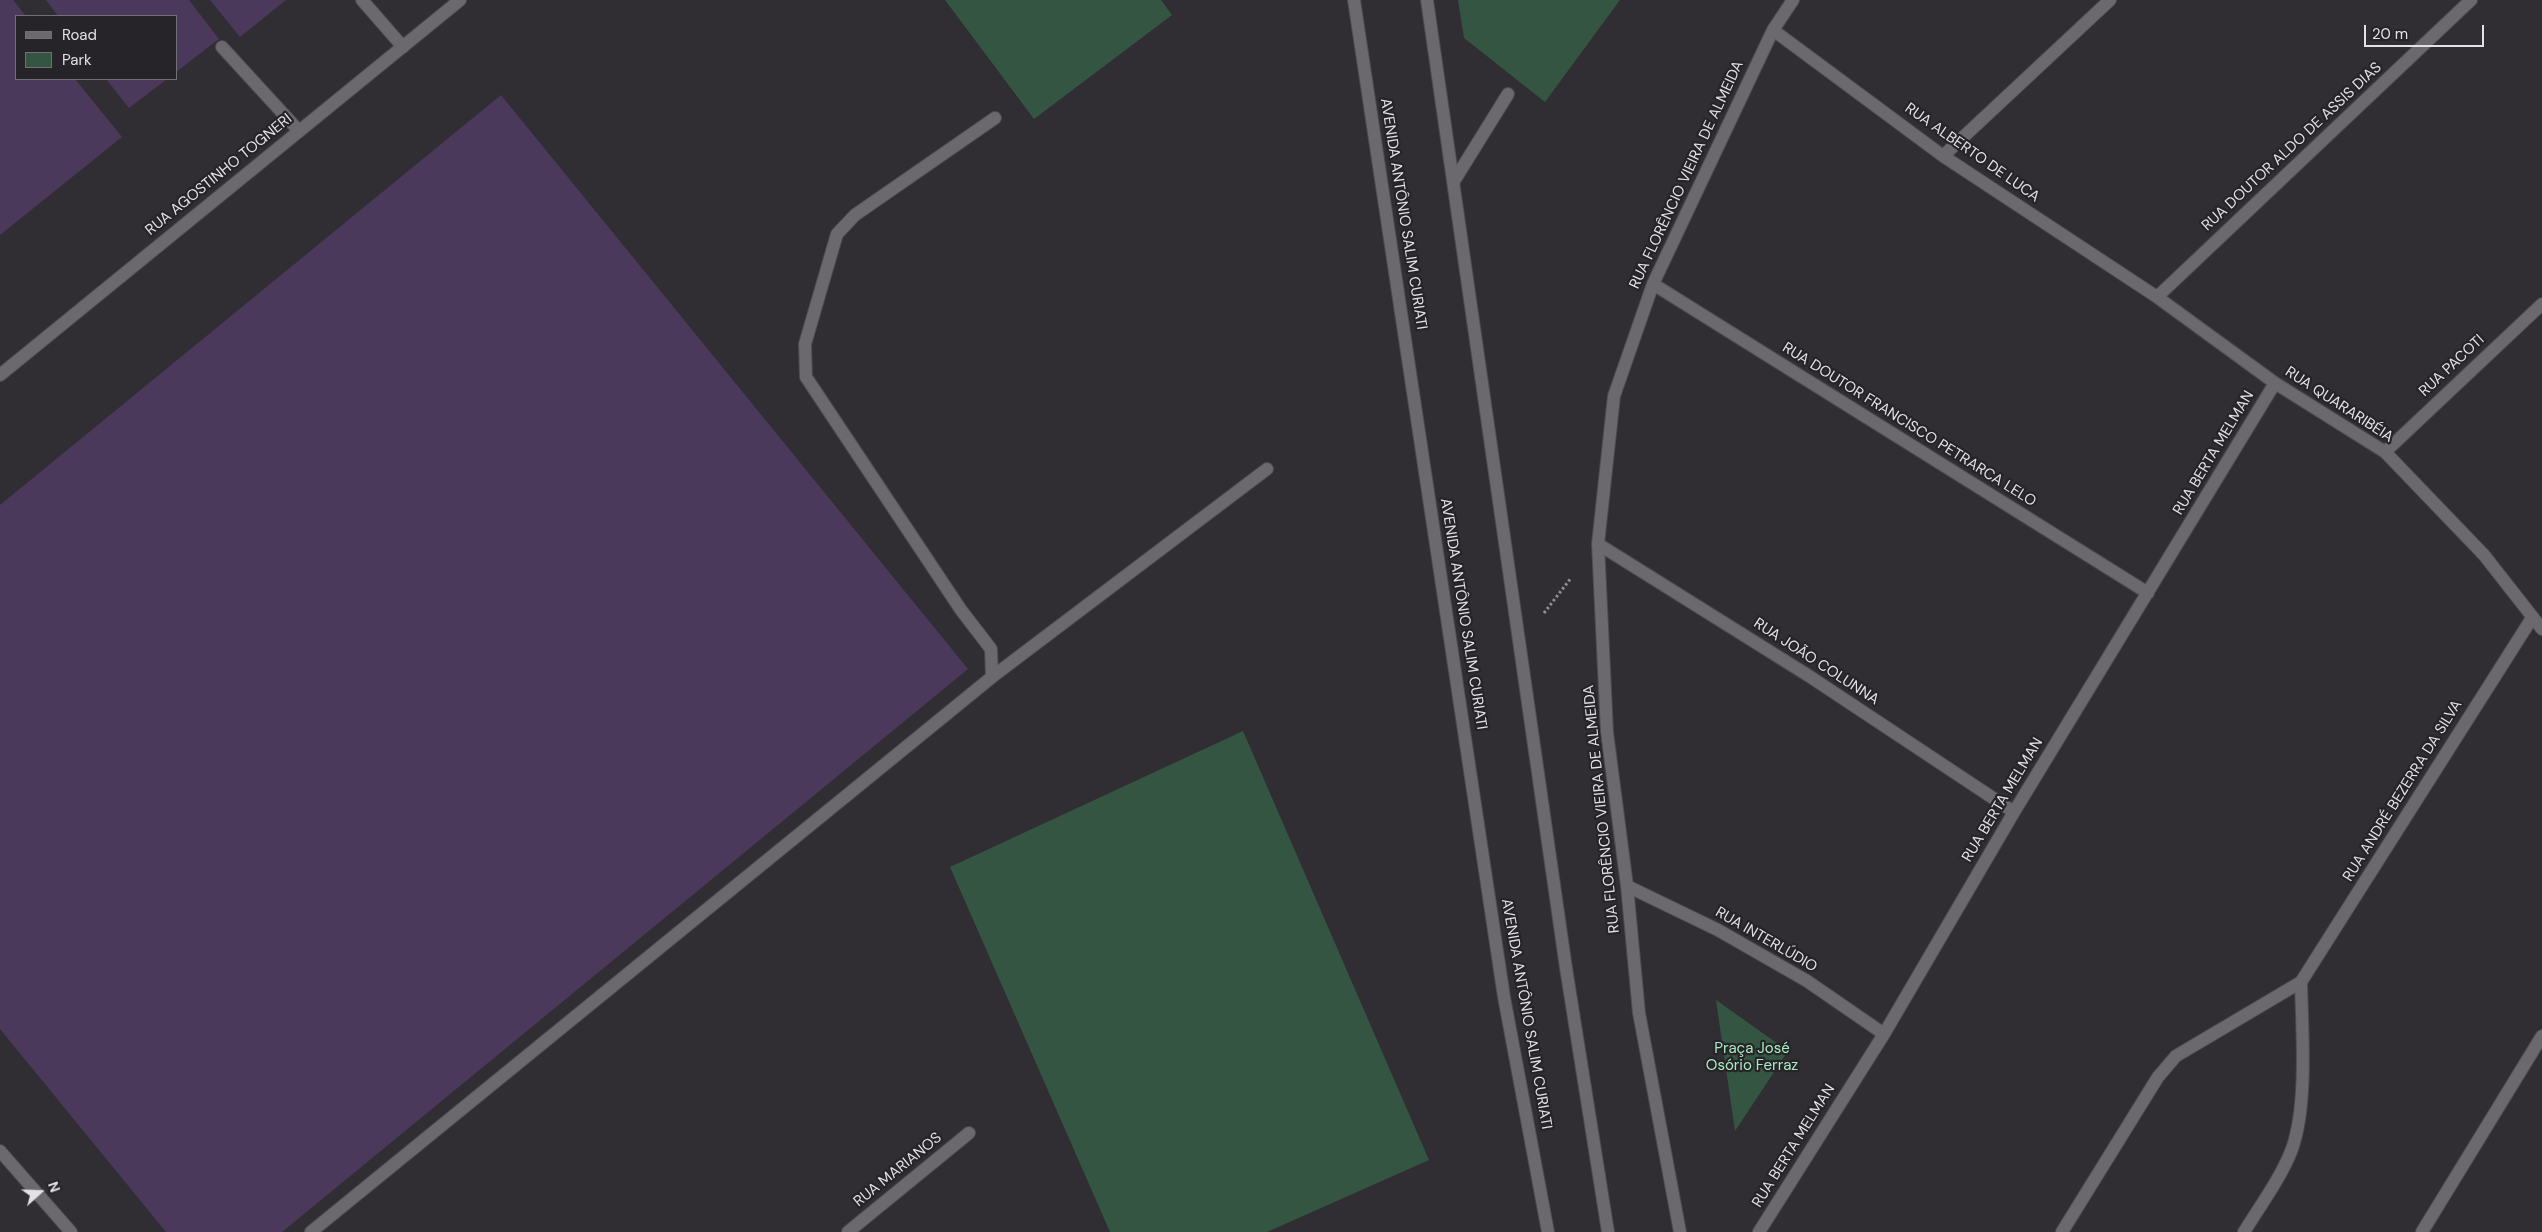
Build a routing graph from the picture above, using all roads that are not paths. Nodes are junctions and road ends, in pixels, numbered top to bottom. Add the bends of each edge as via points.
1 (362, 0) edge
2 (460, 0) edge
3 (1354, 0) edge
4 (1427, 0) edge
5 (1794, 0) edge
6 (2110, 0) edge
7 (2471, 0) edge
8 (1773, 30) junction
9 (222, 47) dead end
10 (402, 47) junction
11 (1508, 94) dead end
12 (995, 118) dead end
13 (299, 131) junction
14 (1943, 156) junction
15 (1454, 181) junction
16 (1652, 284) junction
17 (2157, 297) junction
18 (2542, 304) edge
19 (0, 375) edge
20 (2275, 383) junction
21 (2385, 452) junction
22 (1267, 468) dead end
23 (1598, 544) junction
24 (2148, 593) junction
25 (2532, 618) junction
26 (2542, 630) edge
27 (992, 677) junction
28 (2014, 812) junction
29 (1626, 886) junction
30 (2301, 982) junction
31 (1884, 1034) junction
32 (2542, 1036) edge
33 (969, 1133) dead end
34 (0, 1151) edge
35 (862, 1227) edge
36 (71, 1232) edge
37 (311, 1232) edge
38 (848, 1232) edge
39 (1548, 1232) edge
40 (1608, 1232) edge
41 (1680, 1232) edge
42 (1758, 1232) edge
43 (2062, 1232) edge
44 (2244, 1232) edge
45 (2422, 1232) edge

1 - 10 street
2 - 10 street, RUA AGOSTINHO TOGNERI
3 - 39 street, AVENIDA ANTÔNIO SALIM CURIATI via 1504,997
4 - 15 street
5 - 8 street, RUA FLORÊNCIO VIEIRA DE ALMEIDA
6 - 14 street
7 - 17 street, RUA DOUTOR ALDO DE ASSIS DIAS
8 - 14 street, RUA ALBERTO DE LUCA
8 - 16 street, RUA FLORÊNCIO VIEIRA DE ALMEIDA
9 - 13 street
10 - 13 street, RUA AGOSTINHO TOGNERI
11 - 15 street
12 - 27 street via 855,215 837,234 805,344 806,377 961,610 991,649
13 - 19 street, RUA AGOSTINHO TOGNERI
14 - 17 street, RUA ALBERTO DE LUCA
15 - 40 street via 1566,968
16 - 23 street, RUA FLORÊNCIO VIEIRA DE ALMEIDA via 1614,396
16 - 24 street, RUA DOUTOR FRANCISCO PETRARCA LELO
17 - 20 street, RUA QUARARIBÉIA
18 - 21 street, RUA PACOTI
20 - 21 street, RUA QUARARIBÉIA
20 - 24 street, RUA BERTA MELMAN
21 - 25 street, RUA QUARARIBÉIA via 2484,555
22 - 27 street
23 - 28 street, RUA JOÃO COLUNNA via 1809,676
23 - 29 street, RUA FLORÊNCIO VIEIRA DE ALMEIDA via 1607,732
24 - 28 street, RUA BERTA MELMAN
25 - 26 street, RUA QUARARIBÉIA
25 - 30 street, RUA ANDRÉ BEZERRA DA SILVA
27 - 37 street
28 - 31 street, RUA BERTA MELMAN
29 - 31 street, RUA INTERLÚDIO via 1718,930 1807,981
29 - 41 street, RUA FLORÊNCIO VIEIRA DE ALMEIDA via 1639,1013
30 - 43 street via 2176,1056 2158,1077
30 - 44 street via 2303,1053 2298,1122 2291,1150
31 - 42 street, RUA BERTA MELMAN
32 - 45 street
33 - 35 street, RUA MARIANOS
34 - 36 street
35 - 38 street, RUA MARIANOS

